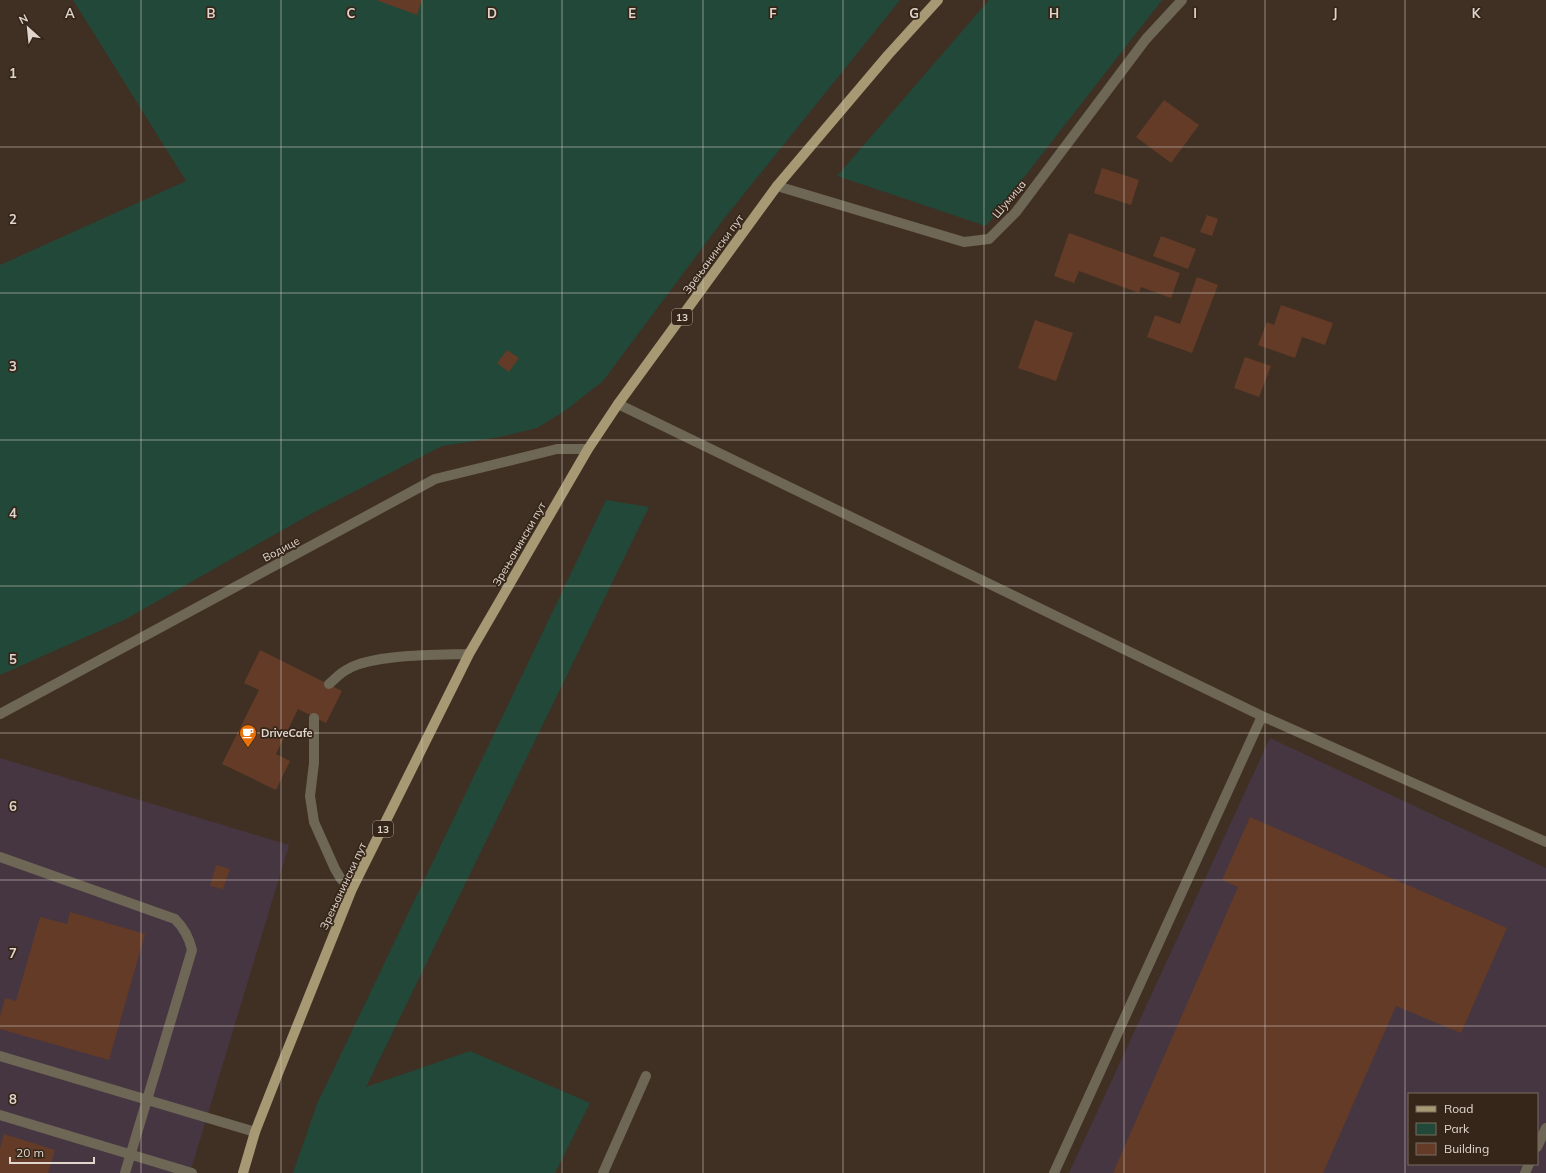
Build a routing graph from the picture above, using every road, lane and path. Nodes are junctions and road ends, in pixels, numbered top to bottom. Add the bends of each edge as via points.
1 (938, 0) edge
2 (1182, 0) edge
3 (777, 186) junction
4 (618, 404) junction
5 (588, 449) junction
6 (469, 654) junction
7 (329, 684) dead end
8 (0, 714) edge
9 (1262, 716) junction
10 (314, 718) dead end
11 (1546, 842) edge
12 (0, 857) edge
13 (352, 889) junction
14 (0, 1056) edge
15 (646, 1076) dead end
16 (146, 1100) junction
17 (0, 1115) edge
18 (1546, 1128) edge
19 (255, 1132) junction
20 (1538, 1146) edge
21 (130, 1154) junction
22 (125, 1173) edge
23 (192, 1173) edge
24 (243, 1173) edge
25 (603, 1173) edge
26 (1054, 1173) edge

1 - 3 main road, Зрењанински пут / 13
2 - 3 street, Шумица via 1146,39 1016,212 989,239 964,242
3 - 4 main road, Зрењанински пут / 13
4 - 5 main road, Зрењанински пут / 13
4 - 9 street
5 - 6 main road, Зрењанински пут / 13
5 - 8 street, Водице via 557,448 435,479
6 - 7 street via 423,655 374,661 348,668
6 - 13 main road, Зрењанински пут / 13
9 - 11 street
9 - 26 street
10 - 13 street via 314,763 310,796 314,822 335,869
12 - 16 street via 175,919 186,932 192,950
13 - 19 main road, Зрењанински пут / 13
14 - 16 street
15 - 25 street
16 - 19 street
16 - 21 street
17 - 21 street
18 - 20 street
19 - 24 main road, Зрењанински пут / 13
21 - 22 street
21 - 23 street

